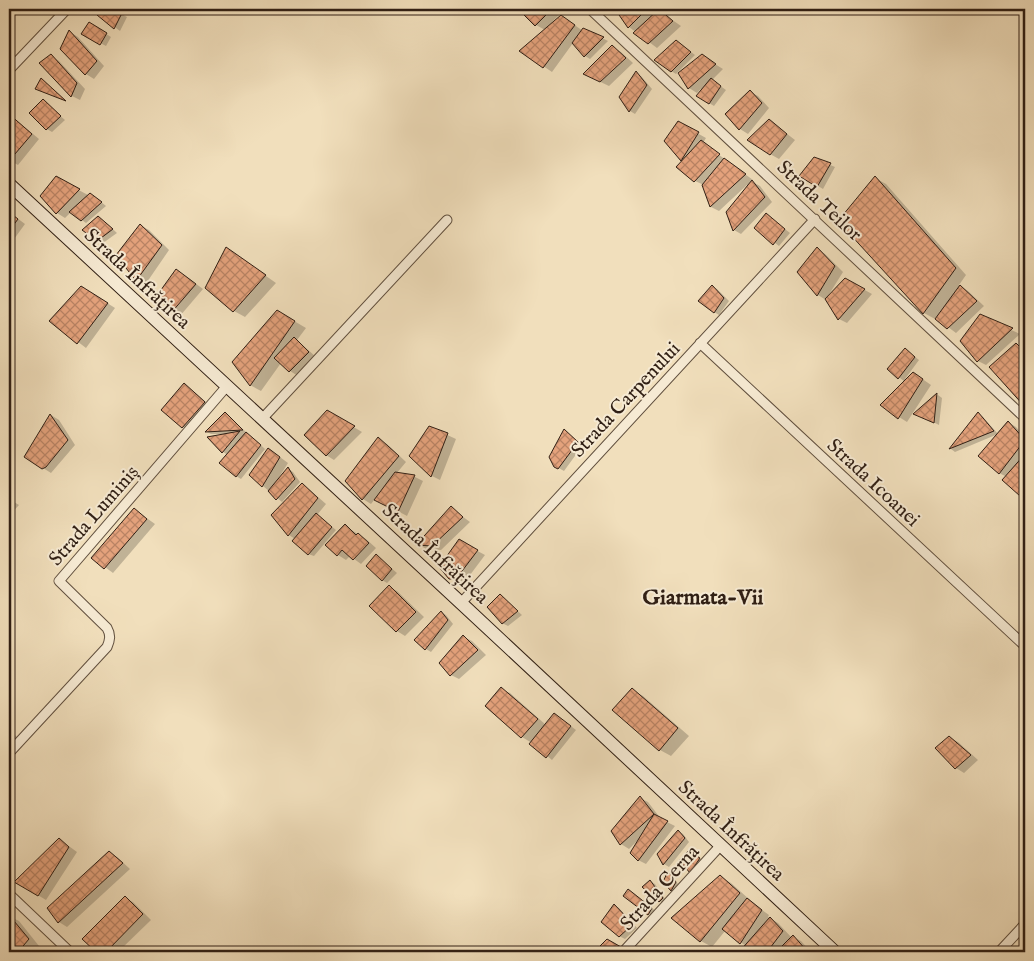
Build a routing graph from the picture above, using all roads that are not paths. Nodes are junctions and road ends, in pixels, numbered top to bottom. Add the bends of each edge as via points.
1 (66, 9) edge
2 (590, 9) edge
3 (9, 70) edge
4 (9, 184) edge
5 (815, 219) junction
6 (447, 220) dead end
7 (700, 343) junction
8 (227, 386) junction
9 (262, 418) junction
10 (1025, 418) edge
11 (461, 603) junction
12 (1025, 646) edge
13 (9, 753) edge
14 (721, 845) junction
15 (9, 894) edge
16 (1025, 924) edge
17 (70, 952) edge
18 (623, 952) edge
19 (835, 952) edge
20 (1000, 952) edge

1 - 3 street
2 - 5 street, Strada Teilor
4 - 8 street, Strada Înfrățirea
5 - 7 street, Strada Carpenului
5 - 10 street, Strada Teilor
6 - 9 street
7 - 11 street, Strada Carpenului
7 - 12 street, Strada Icoanei
8 - 9 street, Strada Înfrățirea
8 - 13 street, Strada Luminiș via 59,581 107,628 110,641
9 - 11 street, Strada Înfrățirea
11 - 14 street, Strada Înfrățirea
14 - 18 street, Strada Cerna
14 - 19 street, Strada Înfrățirea
15 - 17 street
16 - 20 street

